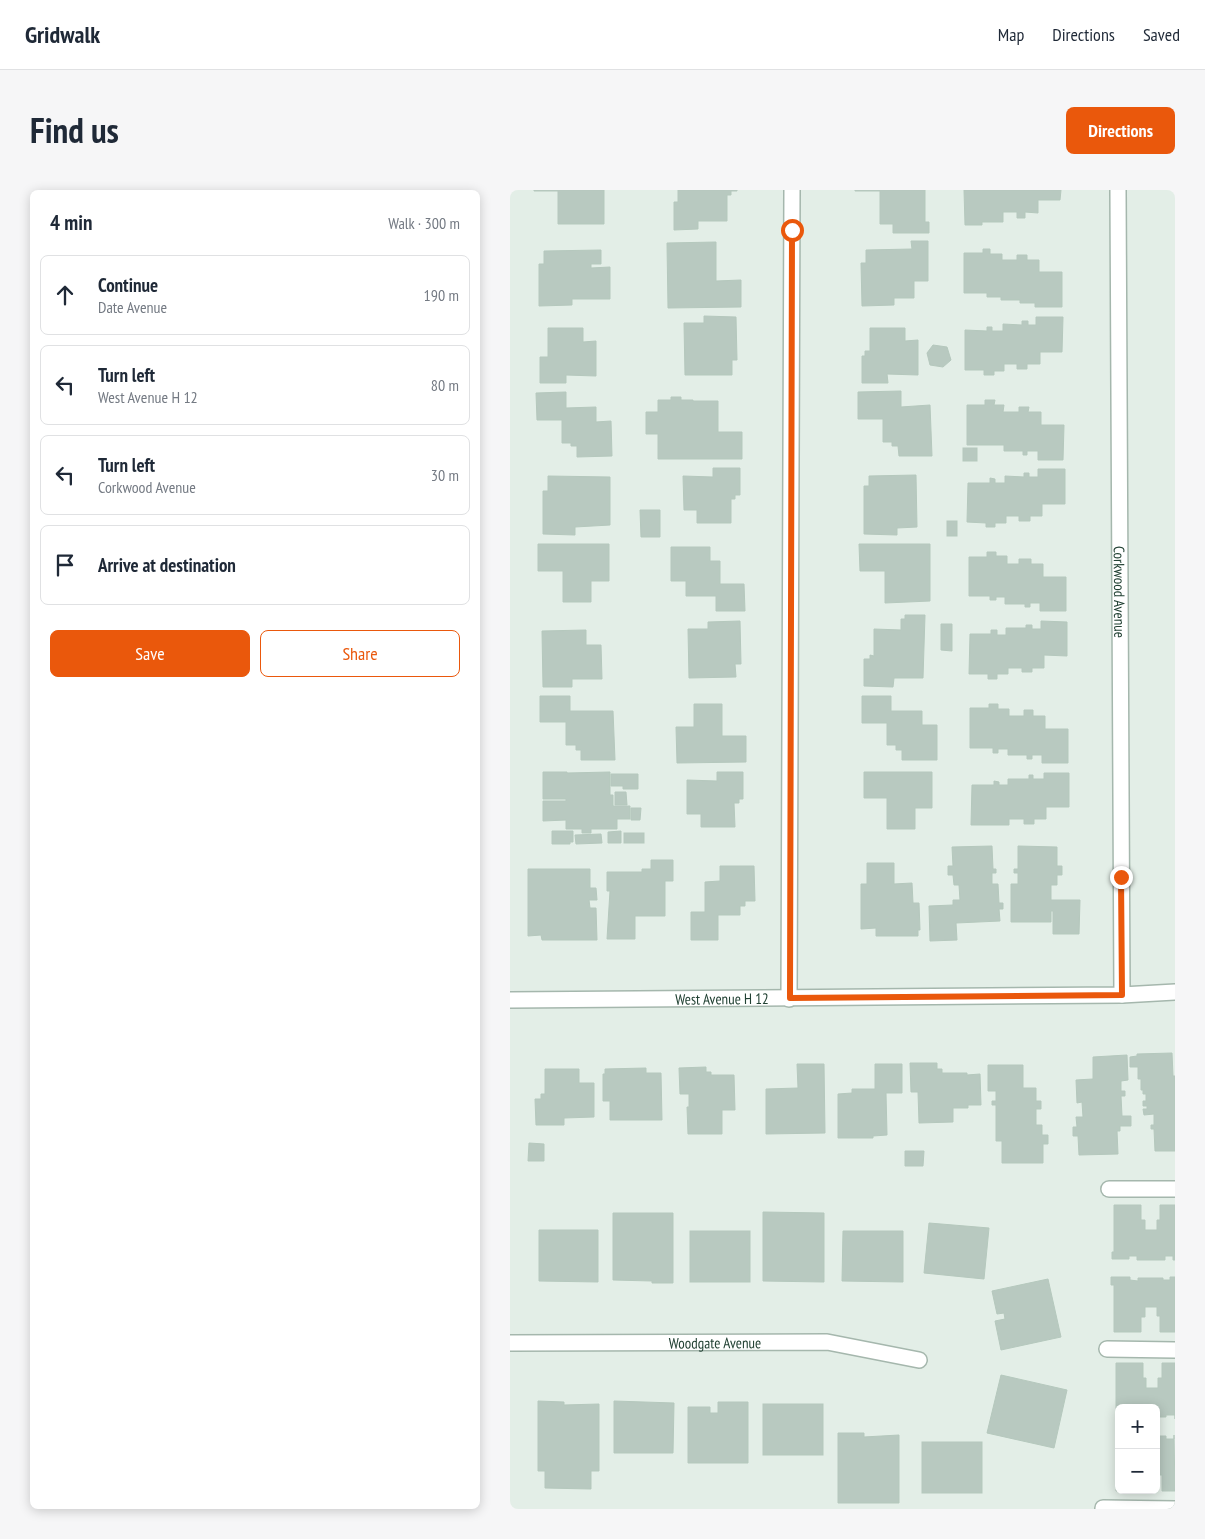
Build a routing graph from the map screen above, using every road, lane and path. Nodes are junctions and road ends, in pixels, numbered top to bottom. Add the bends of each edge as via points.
1 (792, 190) edge
2 (1118, 190) edge
3 (1175, 992) edge
4 (1122, 995) junction
5 (790, 998) junction
6 (510, 1000) edge
7 (1109, 1189) dead end
8 (1175, 1189) edge
9 (510, 1343) edge
10 (1107, 1349) dead end
11 (1175, 1350) edge
12 (919, 1360) dead end
13 (1103, 1508) edge
14 (1175, 1509) edge

1 - 5 street
2 - 4 street, Corkwood Avenue
3 - 4 street, West Avenue H 12
4 - 5 street, West Avenue H 12
5 - 6 street, West Avenue H 12
7 - 8 street
9 - 12 street, Woodgate Avenue via 828,1342
10 - 11 street
13 - 14 street

